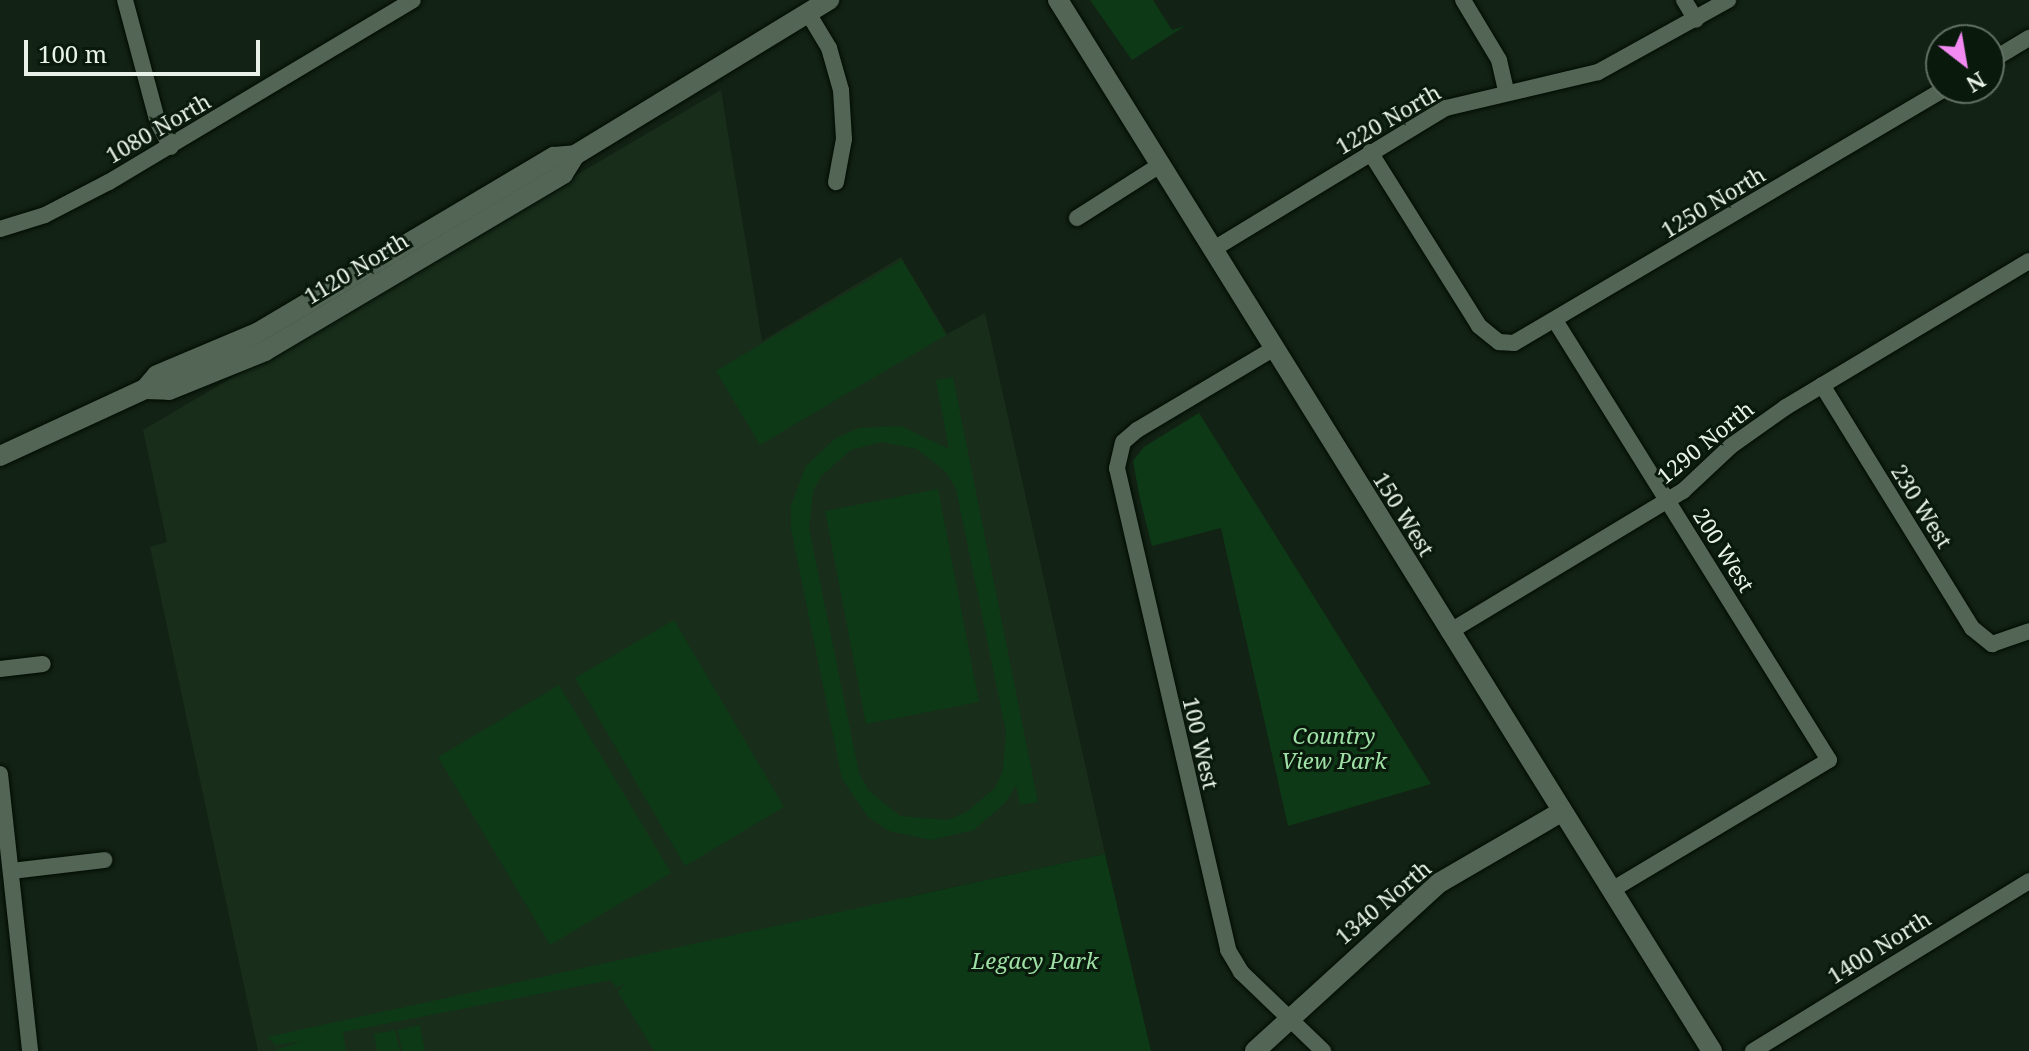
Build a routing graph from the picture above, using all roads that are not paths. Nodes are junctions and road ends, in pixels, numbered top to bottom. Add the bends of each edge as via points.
1 (125, 0) edge
2 (413, 0) edge
3 (829, 0) edge
4 (1058, 0) edge
5 (1463, 0) edge
6 (1684, 0) edge
7 (1728, 0) edge
8 (808, 13) junction
9 (1696, 20) junction
10 (2029, 38) edge
11 (2005, 52) edge
12 (1506, 91) junction
13 (1925, 101) edge
14 (171, 147) junction
15 (1370, 152) junction
16 (1160, 165) junction
17 (836, 182) dead end
18 (1077, 218) dead end
19 (0, 229) edge
20 (1212, 250) junction
21 (2029, 261) edge
22 (1556, 322) junction
23 (1273, 349) junction
24 (1822, 385) junction
25 (0, 456) edge
26 (1667, 501) junction
27 (2029, 631) edge
28 (1449, 632) junction
29 (43, 664) dead end
30 (0, 669) edge
31 (0, 774) edge
32 (1561, 812) junction
33 (104, 860) dead end
34 (11, 871) junction
35 (2029, 881) edge
36 (1612, 890) junction
37 (1289, 1018) junction
38 (30, 1051) edge
39 (1255, 1051) edge
40 (1323, 1051) edge
41 (1712, 1051) edge
42 (1753, 1051) edge

1 - 14 street via 158,123
2 - 14 street, 1080 North
3 - 8 street, 1120 North
4 - 16 street, 150 West
5 - 12 street via 1499,60
6 - 9 street
7 - 9 street, 1220 North
8 - 17 street via 829,48 841,90 844,139
8 - 25 street, 1120 North via 575,155 563,174 265,351 169,390 145,389
9 - 12 street, 1220 North via 1598,72
10 - 11 street
12 - 15 street, 1220 North via 1446,108
13 - 22 street, 1250 North
14 - 19 street, 1080 North via 45,215
15 - 20 street, 1220 North
15 - 22 street, 1250 North via 1479,326 1499,342 1522,340
16 - 18 street
16 - 20 street, 150 West
20 - 23 street, 150 West
21 - 24 street, 1290 North
22 - 26 street, 200 West
23 - 28 street, 150 West
23 - 37 street, 100 West via 1137,430 1117,455 1224,936 1241,972
24 - 26 street, 1290 North via 1755,427
24 - 27 street, 230 West via 1972,628 1992,644
26 - 28 street, 1290 North
26 - 36 street, 200 West via 1829,760
28 - 32 street, 150 West
29 - 30 street
31 - 34 street
32 - 36 street, 150 West
32 - 37 street, 1340 North via 1439,883
33 - 34 street
34 - 38 street
35 - 42 street, 1400 North
36 - 41 street, 150 West
37 - 39 street, 1340 North
37 - 40 street, 100 West

